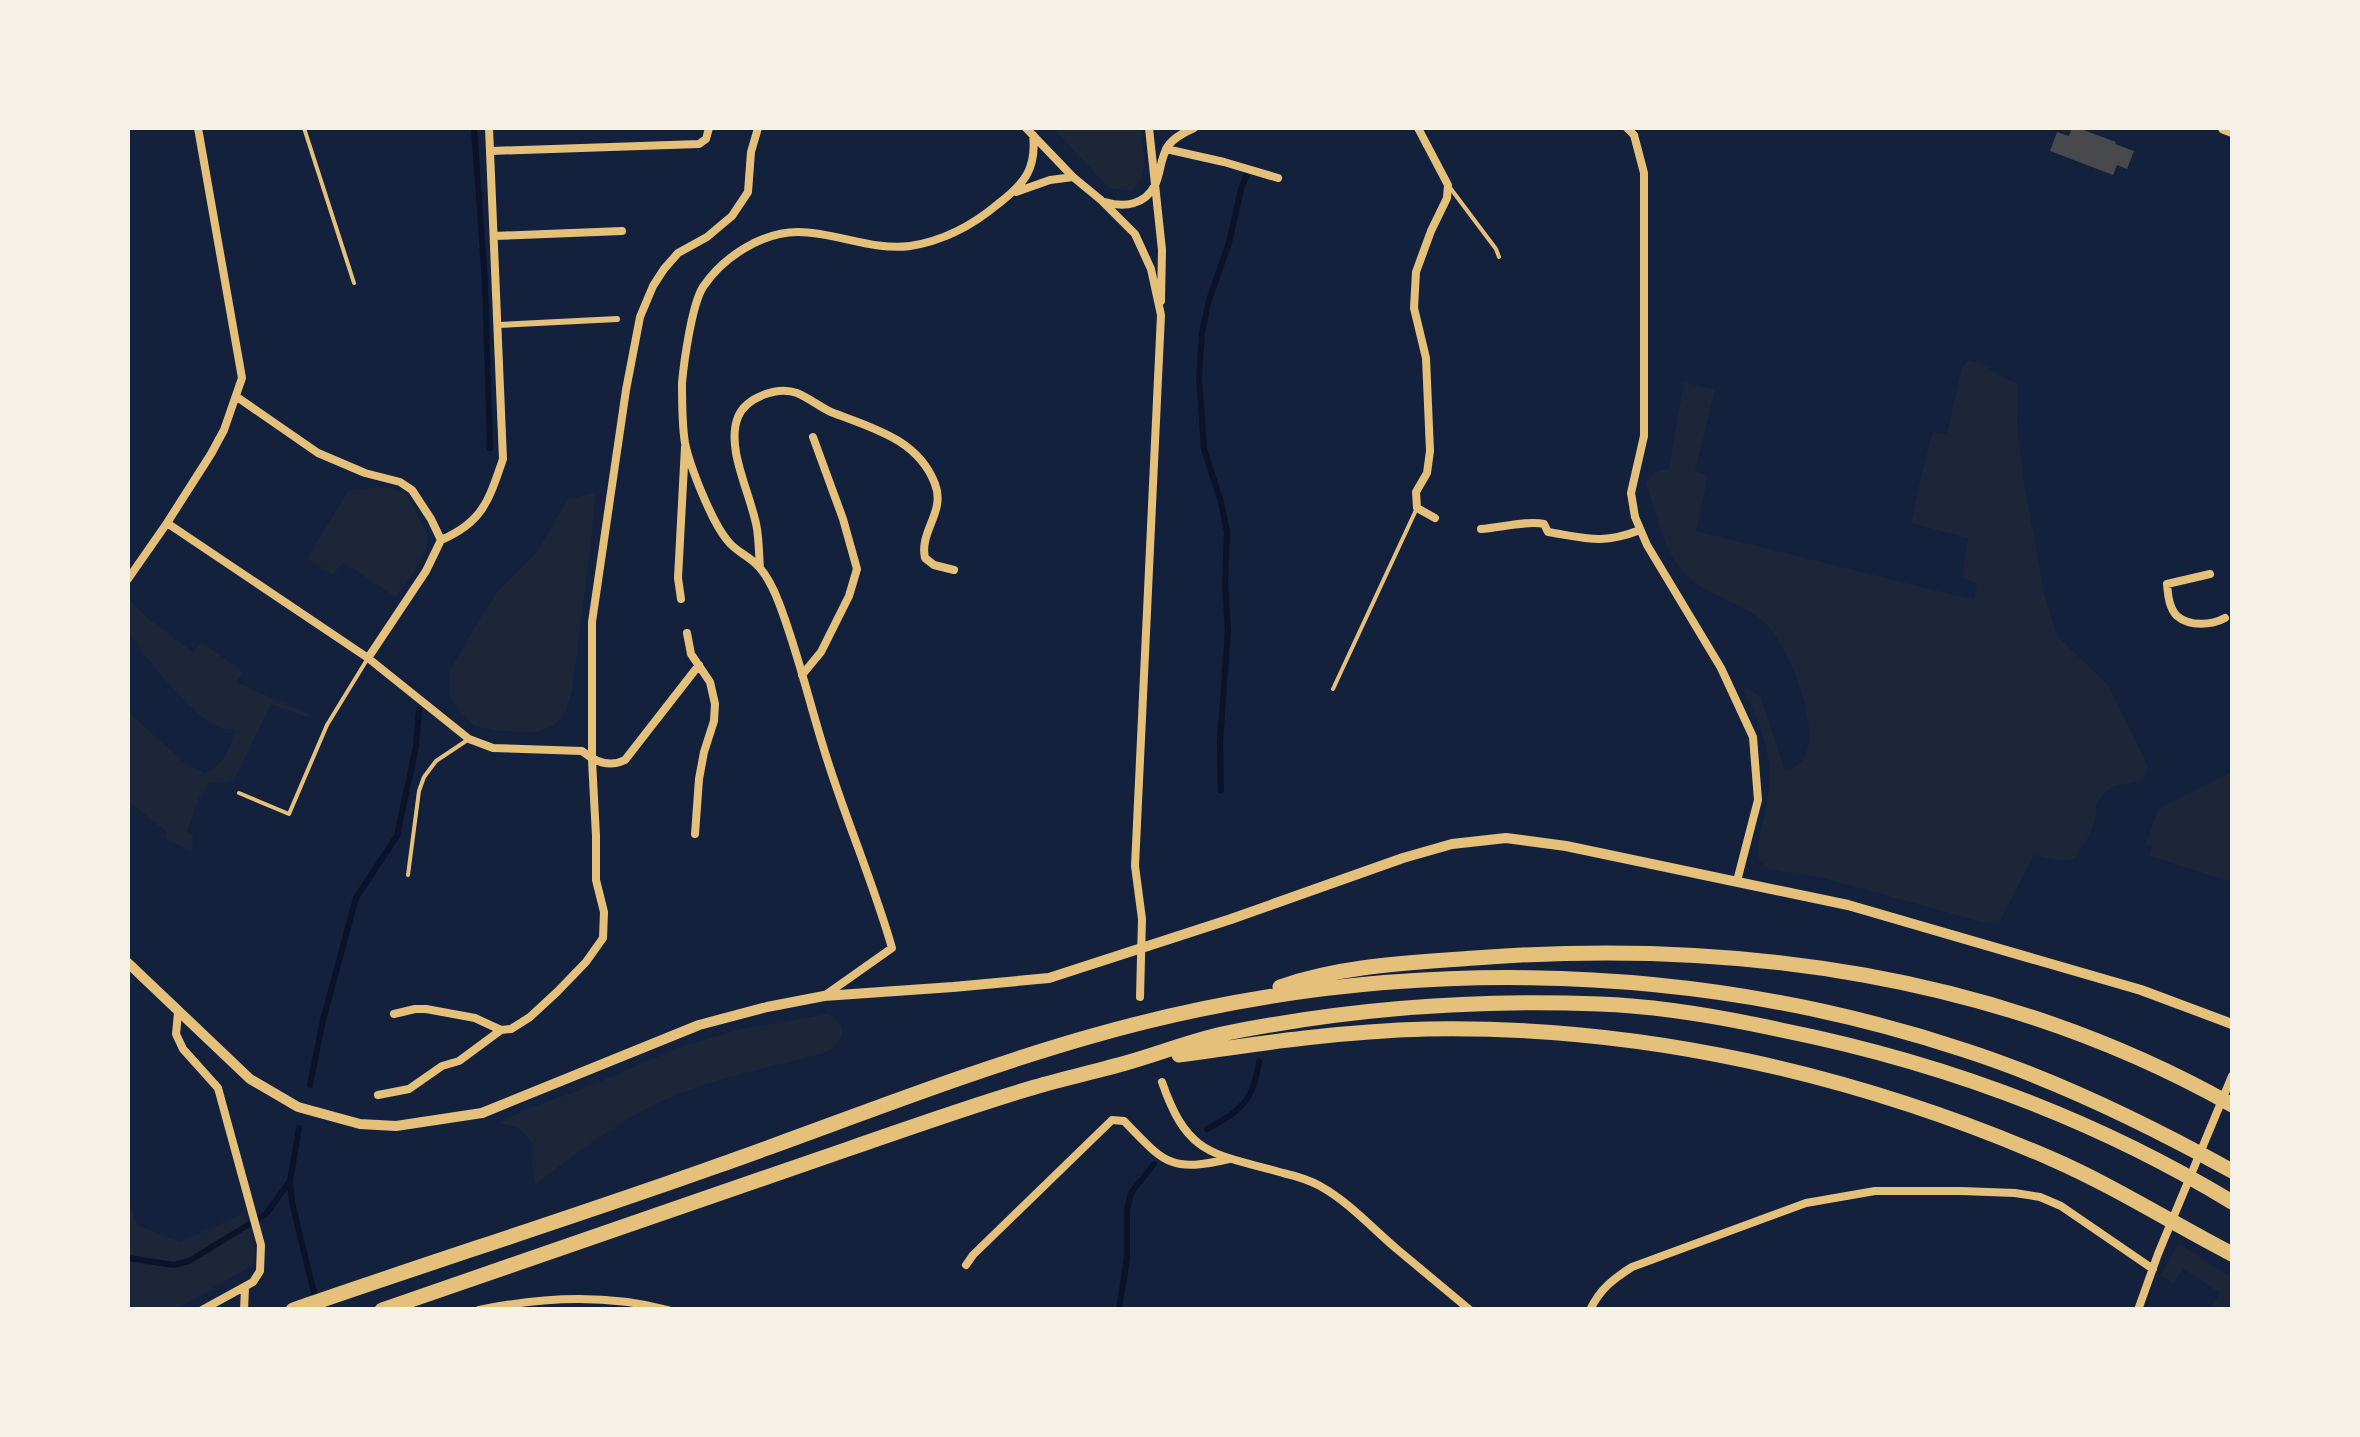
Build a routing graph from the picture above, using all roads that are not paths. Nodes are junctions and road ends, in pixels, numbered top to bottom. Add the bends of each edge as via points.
1 (198, 128) edge
2 (304, 128) edge
3 (490, 128) edge
4 (709, 128) edge
5 (758, 128) edge
6 (1149, 128) edge
7 (1194, 128) edge
8 (1418, 128) edge
9 (1627, 128) edge
10 (2224, 128) edge
11 (1029, 131) edge
12 (2232, 131) edge
13 (1166, 149) junction
14 (491, 151) junction
15 (1073, 177) junction
16 (1278, 178) dead end
17 (1448, 185) junction
18 (1155, 186) junction
19 (1012, 193) junction
20 (1101, 200) junction
21 (622, 231) dead end
22 (494, 236) junction
23 (1498, 257) dead end
24 (354, 283) dead end
25 (1161, 315) junction
26 (617, 319) dead end
27 (499, 325) junction
28 (237, 397) junction
29 (813, 438) dead end
30 (685, 443) junction
31 (1417, 508) junction
32 (1435, 518) dead end
33 (167, 523) junction
34 (1480, 530) dead end
35 (1640, 530) junction
36 (440, 540) junction
37 (760, 568) junction
38 (954, 570) dead end
39 (2210, 574) dead end
40 (128, 578) edge
41 (681, 599) dead end
42 (2226, 618) dead end
43 (687, 632) dead end
44 (368, 658) junction
45 (699, 665) junction
46 (802, 675) junction
47 (1334, 689) dead end
48 (468, 739) junction
49 (592, 760) junction
50 (239, 794) dead end
51 (694, 834) dead end
52 (408, 874) dead end
53 (1737, 881) junction
54 (128, 963) edge
55 (824, 996) junction
56 (1140, 997) dead end
57 (1236, 1002) junction
58 (178, 1013) junction
59 (394, 1014) dead end
60 (2232, 1024) edge
61 (501, 1030) junction
62 (1126, 1063) junction
63 (2232, 1076) edge
64 (1162, 1082) dead end
65 (378, 1095) dead end
66 (2232, 1105) edge
67 (1230, 1159) junction
68 (2232, 1171) edge
69 (2232, 1202) edge
70 (2232, 1257) edge
71 (966, 1265) dead end
72 (2153, 1269) junction
73 (245, 1288) junction
74 (202, 1310) edge
75 (244, 1310) edge
76 (293, 1310) edge
77 (382, 1310) edge
78 (479, 1310) edge
79 (668, 1310) edge
80 (1470, 1310) edge
81 (1590, 1310) edge
82 (2138, 1310) edge

1 - 28 street via 239,350
2 - 24 lane
3 - 14 street
4 - 14 street via 699,144
5 - 49 street via 748,192 732,216 664,269 640,317 592,622
6 - 18 street
7 - 13 street
8 - 17 street
9 - 35 street via 1644,173 1644,436 1631,492
10 - 12 main road
11 - 15 street
11 - 19 street via 1035,155
13 - 16 street
13 - 18 street
14 - 22 street
15 - 19 street
15 - 20 street
17 - 23 lane
17 - 31 street via 1416,272 1430,451
18 - 20 street via 1131,204
18 - 25 street
19 - 30 street via 966,227 910,246 772,234 725,263 694,308 682,382
20 - 25 street via 1135,234
21 - 22 street
22 - 27 street
25 - 56 street via 1136,866
26 - 27 street
27 - 36 street via 503,459 477,518
28 - 33 street
28 - 36 street via 318,454 412,490
29 - 46 street via 857,569 821,652
30 - 37 street via 716,524
30 - 41 street
31 - 32 street
31 - 47 lane
33 - 40 street
33 - 44 street
34 - 35 street via 1536,521 1548,532 1604,541
35 - 53 street via 1721,668 1753,738 1758,800
36 - 44 street
37 - 38 street via 735,422 753,401 786,390 899,439 920,459 939,500 926,535 926,558
37 - 46 street
39 - 42 street via 2167,584 2170,603 2178,616 2197,624
43 - 45 street
44 - 48 street
44 - 50 lane via 327,726 288,814
45 - 49 street via 625,760
45 - 51 street via 715,704
46 - 55 street via 892,948
48 - 49 street via 493,748 582,751
48 - 52 lane via 424,777
49 - 61 street via 603,938 530,1016
53 - 55 street via 1506,838 1452,844 1049,978
53 - 60 street via 1848,905 2141,990
54 - 58 street
55 - 58 street via 699,1025 482,1113 396,1126 298,1107 250,1079
57 - 66 highway via 1367,966 1508,955 1607,952 1797,964 1977,1000 2063,1026
57 - 68 highway via 1349,986 1496,978 1604,979 1724,992 1846,1016 1964,1050 2080,1096
57 - 76 highway via 1024,1056
58 - 73 street via 183,1049 218,1088 261,1245 260,1271
59 - 61 street via 426,1009
61 - 65 street via 409,1089
62 - 69 highway via 1214,1036 1367,1012 1602,1004 1720,1017 1842,1042 1974,1080 2154,1156
62 - 70 highway via 1294,1039 1429,1029 1615,1039 1690,1051 1810,1074 1918,1106 2054,1160
62 - 77 highway via 924,1122
63 - 72 street
64 - 67 street via 1189,1136
67 - 71 street via 1177,1164 1124,1120 1112,1120
67 - 80 street via 1320,1186
72 - 81 street via 2040,1197 1875,1191 1806,1203 1632,1267 1611,1280
72 - 82 street
73 - 74 street
73 - 75 street
78 - 79 street via 608,1298

